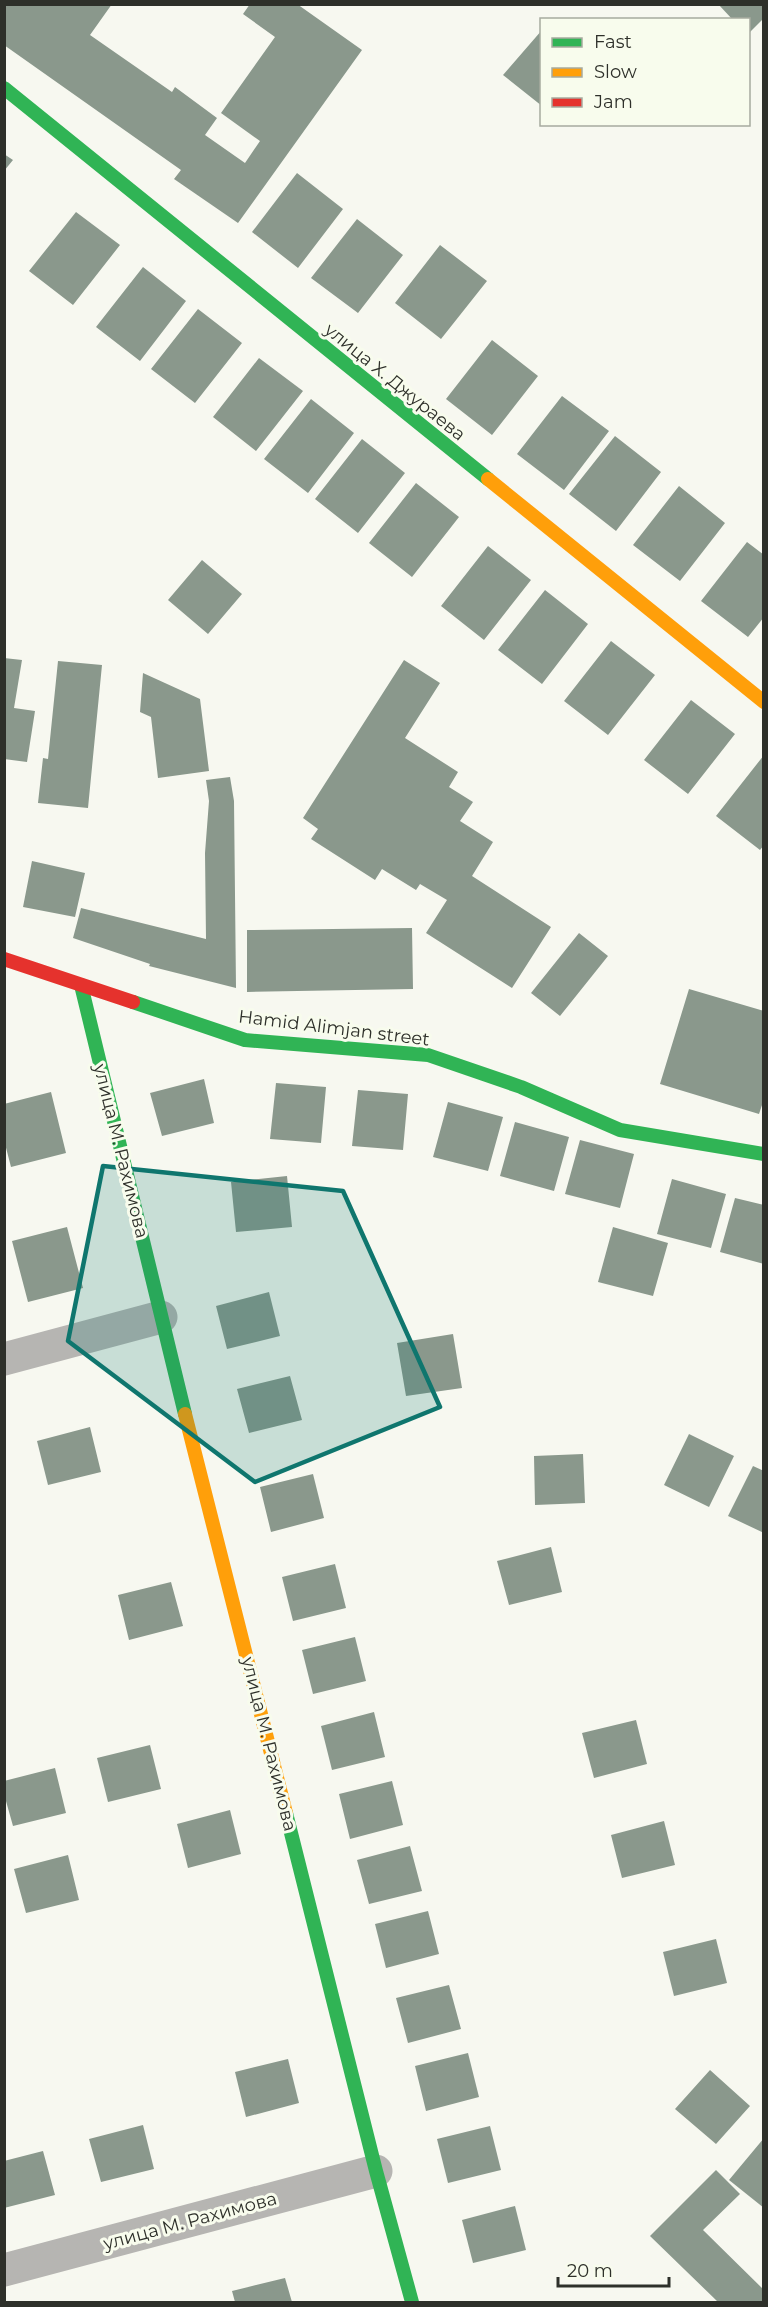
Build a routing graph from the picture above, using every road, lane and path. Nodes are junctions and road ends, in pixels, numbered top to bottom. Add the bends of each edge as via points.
1 (4, 88) edge
2 (764, 702) edge
3 (4, 959) edge
4 (81, 985) junction
5 (764, 1154) edge
6 (161, 1317) junction
7 (4, 1359) edge
8 (376, 2171) junction
9 (4, 2270) edge
10 (412, 2302) edge

1 - 2 street, улица Х. Джураева
3 - 4 street, Hamid Alimjan street
4 - 5 street, Hamid Alimjan street via 245,1040 428,1055 521,1087 620,1130
4 - 6 street, улица М. Рахимова
6 - 7 street
6 - 8 street, улица М. Рахимова
8 - 9 street, улица М. Рахимова
8 - 10 street, улица М. Рахимова

